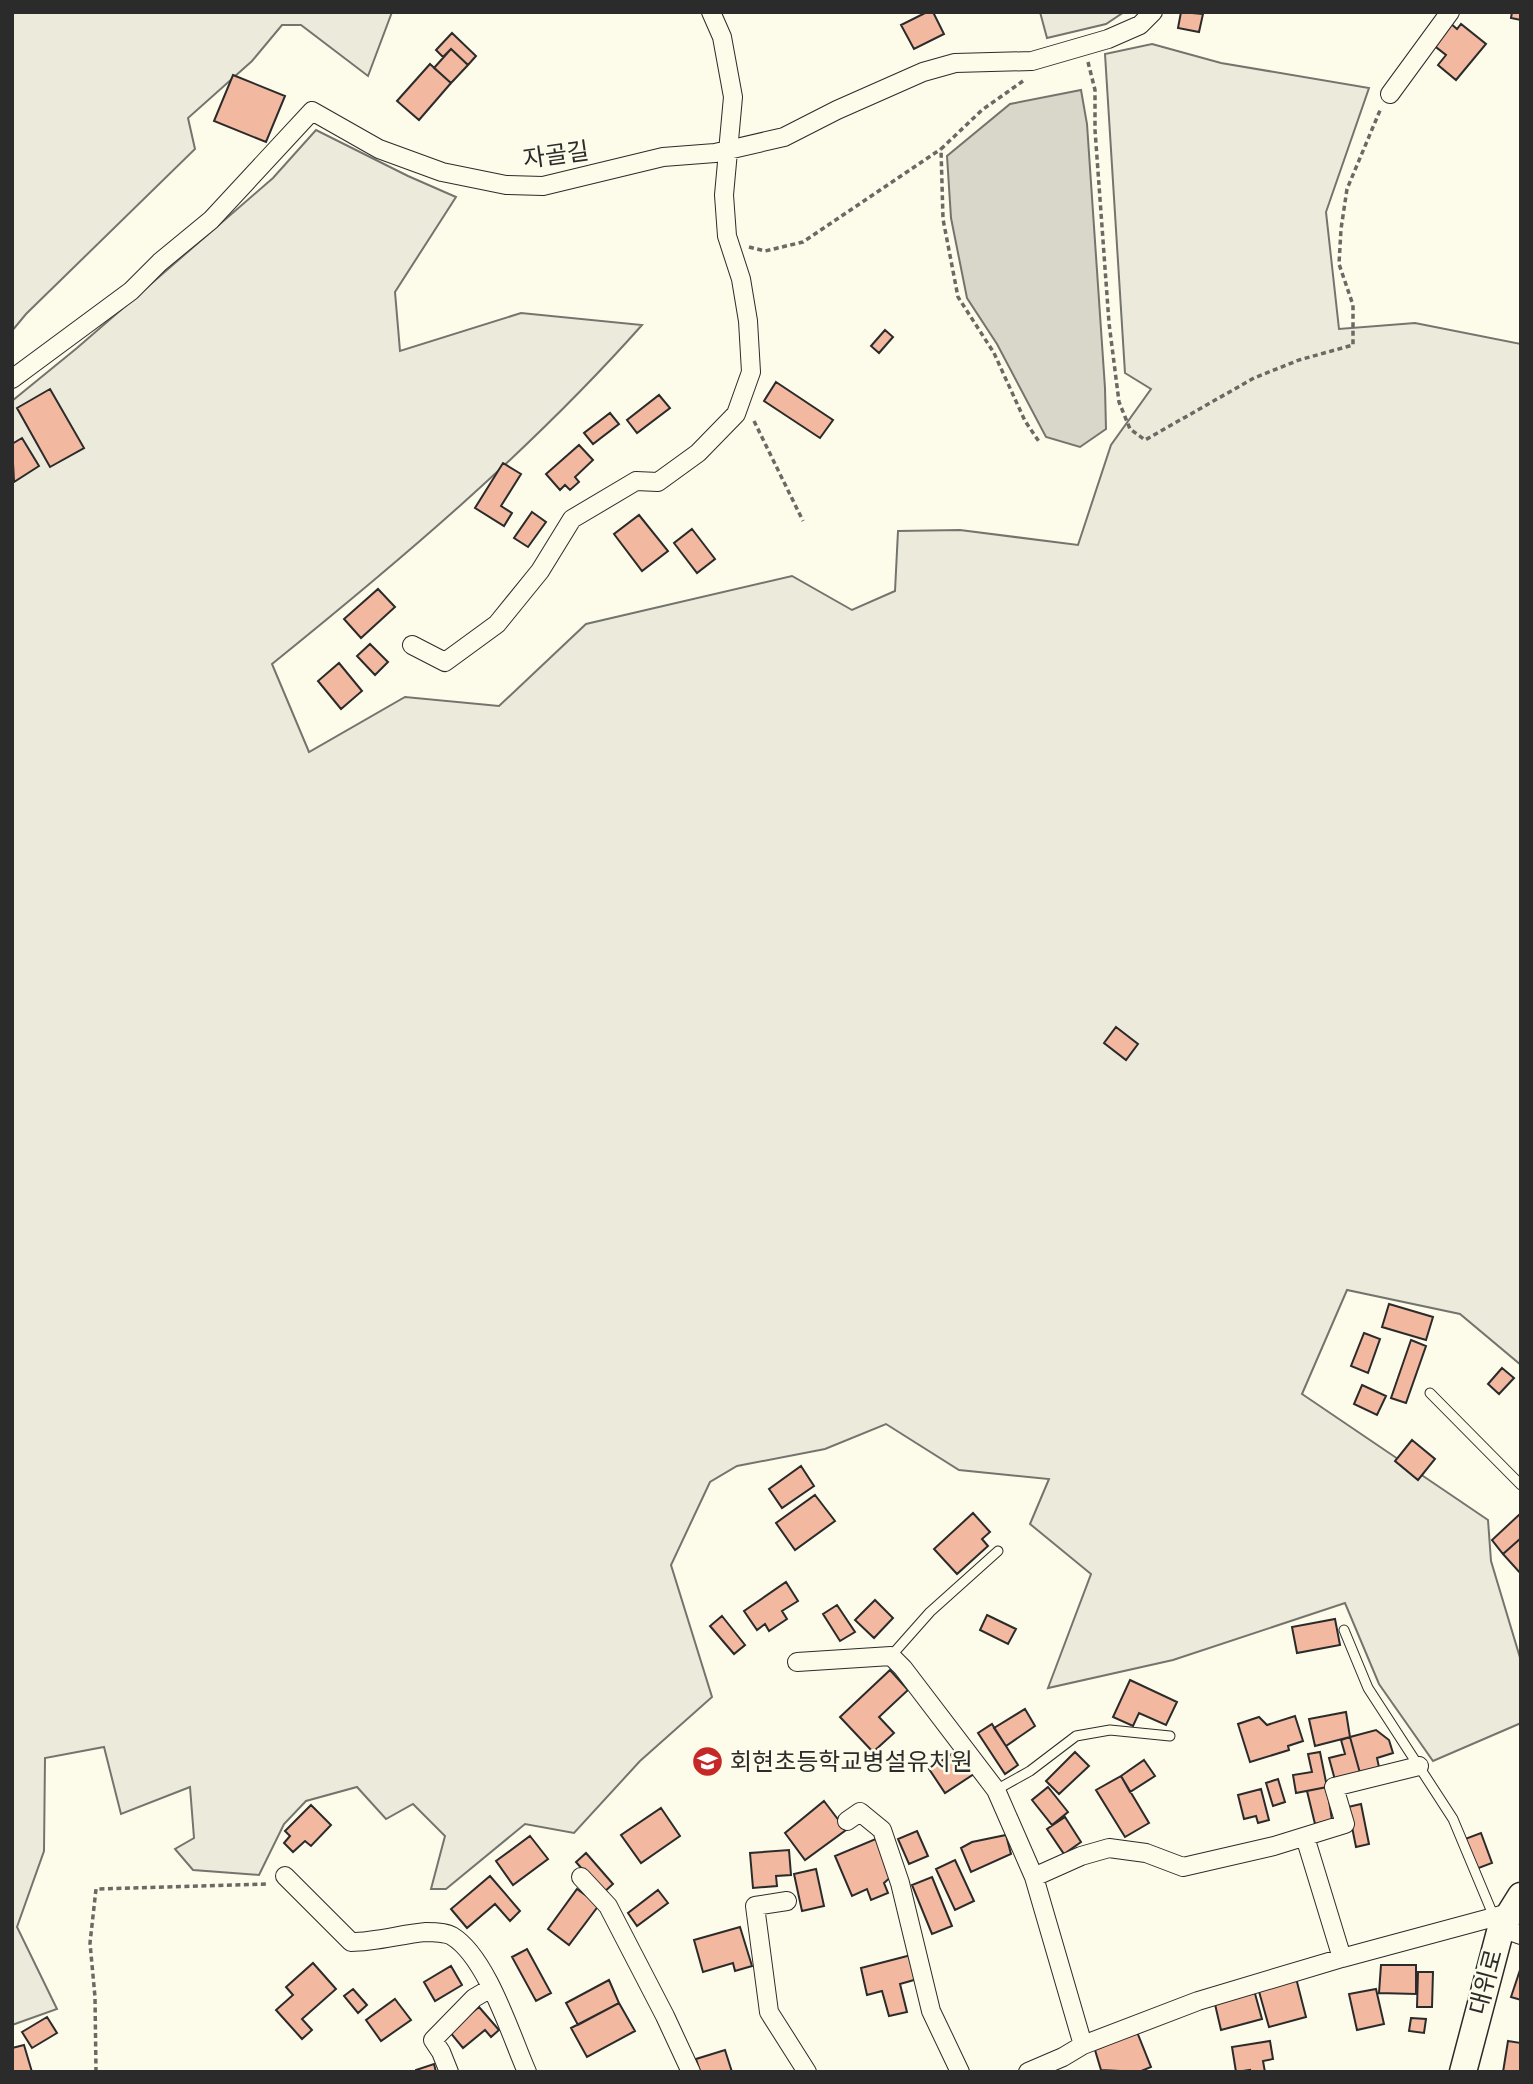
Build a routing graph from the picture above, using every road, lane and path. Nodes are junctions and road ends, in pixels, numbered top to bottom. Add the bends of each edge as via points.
1 (711, 12) edge
2 (1153, 12) edge
3 (1450, 12) edge
4 (1084, 46) junction
5 (1023, 81) dead end
6 (1390, 94) joint
7 (728, 149) junction
8 (941, 149) junction
9 (729, 242) junction
10 (12, 379) edge
11 (742, 397) junction
12 (1040, 443) dead end
13 (803, 521) dead end
14 (412, 645) dead end
15 (1430, 1393) dead end
16 (1521, 1485) edge
17 (998, 1551) dead end
18 (1344, 1630) dead end
19 (891, 1656) junction
20 (797, 1662) dead end
21 (1170, 1736) dead end
22 (1419, 1766) junction
23 (996, 1790) junction
24 (847, 1821) dead end
25 (1306, 1837) junction
26 (581, 1877) dead end
27 (1034, 1877) junction
28 (279, 1880) joint
29 (787, 1901) dead end
30 (1509, 1918) edge
31 (1342, 1958) junction
32 (491, 1988) junction
33 (1083, 2045) junction
34 (1066, 2065) edge
35 (96, 2072) edge
36 (449, 2072) edge
37 (527, 2072) edge
38 (691, 2072) edge
39 (807, 2072) edge
40 (960, 2072) edge
41 (1028, 2072) edge
42 (1463, 2072) edge

1 - 7 street via 722,37 733,97
2 - 4 street, 자골길 via 1140,25
3 - 6 street
4 - 6 path via 1095,90 1109,323 1119,402 1130,429 1144,440 1254,378 1353,345 1353,305 1339,264 1347,189 1377,113
4 - 7 street, 자골길 via 1032,61 955,63 923,72 785,137
5 - 8 path via 982,110
7 - 9 street via 724,195
7 - 10 street, 자골길 via 663,157 543,186 506,185 442,172 379,149 312,111 211,220 131,291
8 - 9 path via 803,242 765,251
8 - 12 path via 943,219 958,298 994,353
9 - 11 street via 748,321 751,372
11 - 13 path
11 - 14 street via 736,414 698,453 658,482 636,481 572,519 540,571 497,624 446,662
15 - 16 lane
17 - 19 lane via 930,1612
18 - 22 lane via 1368,1688
19 - 20 street
19 - 23 street
21 - 23 lane via 1110,1730 1076,1736
22 - 25 street via 1334,1787 1345,1824
22 - 30 lane
23 - 27 street
24 - 40 street via 860,1812 882,1830 900,1883 931,2011
25 - 27 street via 1183,1867 1146,1853 1109,1848
25 - 31 street
26 - 38 street via 608,1906
27 - 33 street
28 - 32 street via 351,1942 427,1932 451,1935 471,1953
28 - 35 path via 96,1889 90,1943
29 - 39 street via 755,1906 769,2012
30 - 31 street
30 - 42 main road, 대위로
31 - 33 street via 1198,2001
32 - 36 street via 474,1998 433,2040
32 - 37 street
33 - 34 street
34 - 41 street

